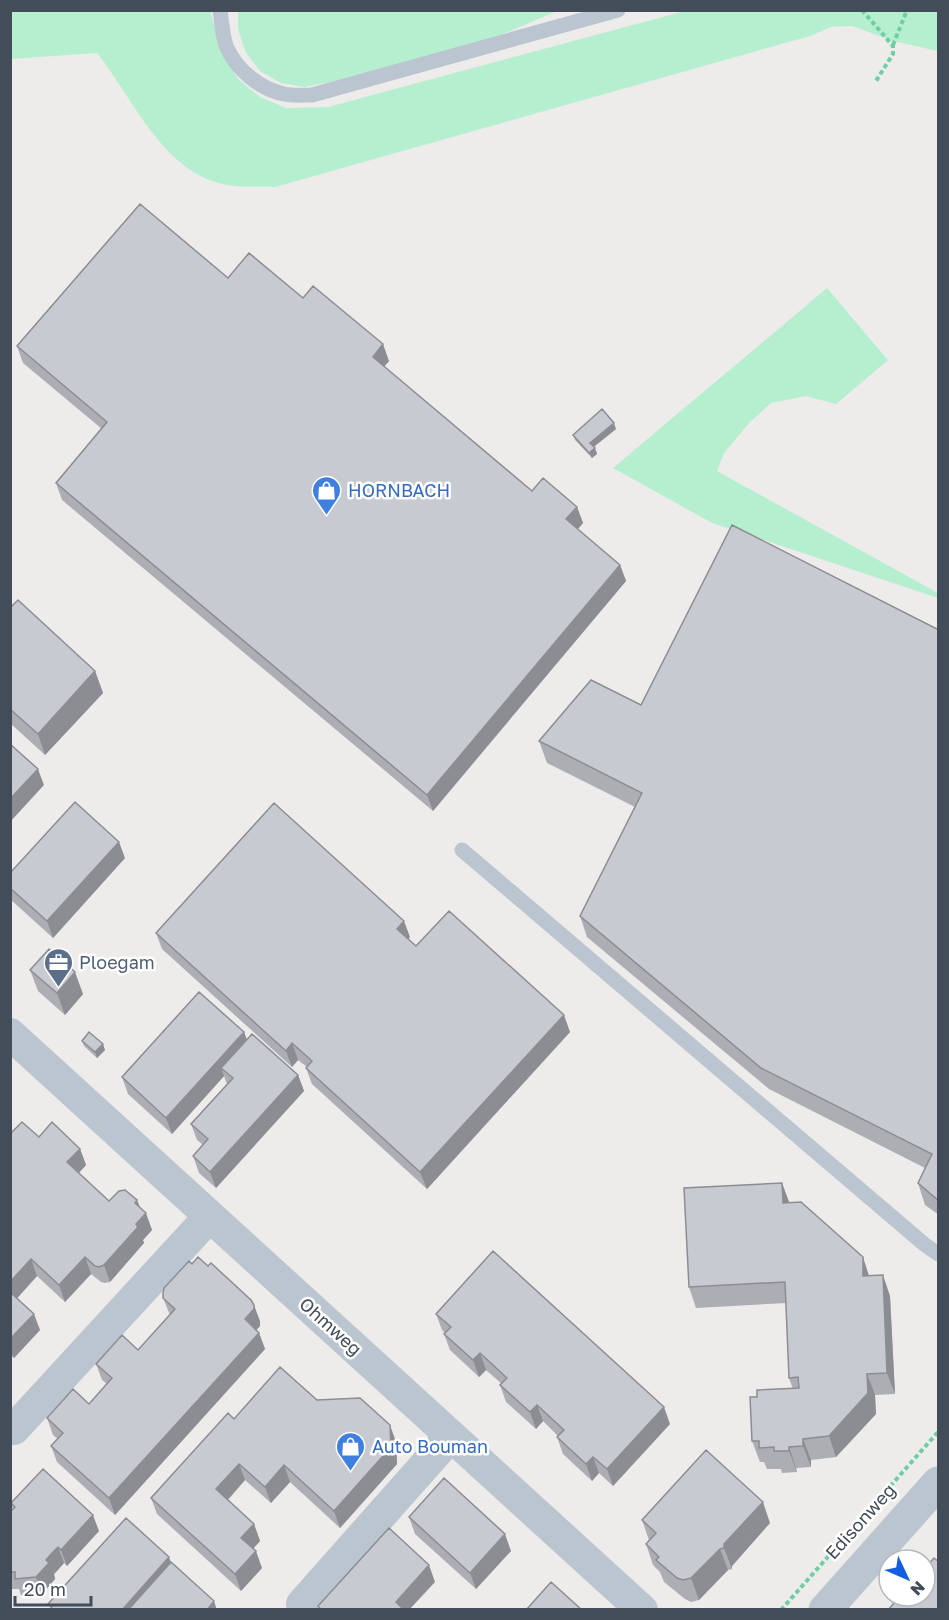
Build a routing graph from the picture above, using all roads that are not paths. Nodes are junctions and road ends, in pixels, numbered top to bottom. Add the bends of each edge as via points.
1 (220, 10) edge
2 (618, 10) edge
3 (462, 850) dead end
4 (10, 1034) edge
5 (210, 1216) junction
6 (939, 1254) edge
7 (14, 1429) dead end
8 (451, 1436) junction
9 (939, 1483) edge
10 (299, 1607) edge
11 (642, 1610) edge
12 (825, 1610) edge

1 - 2 lane via 226,47 253,80 286,95 312,95
3 - 6 lane
4 - 5 street, Ohmweg
5 - 7 street
5 - 8 street, Ohmweg
8 - 10 street
8 - 11 street, Ohmweg
9 - 12 street, Edisonweg

